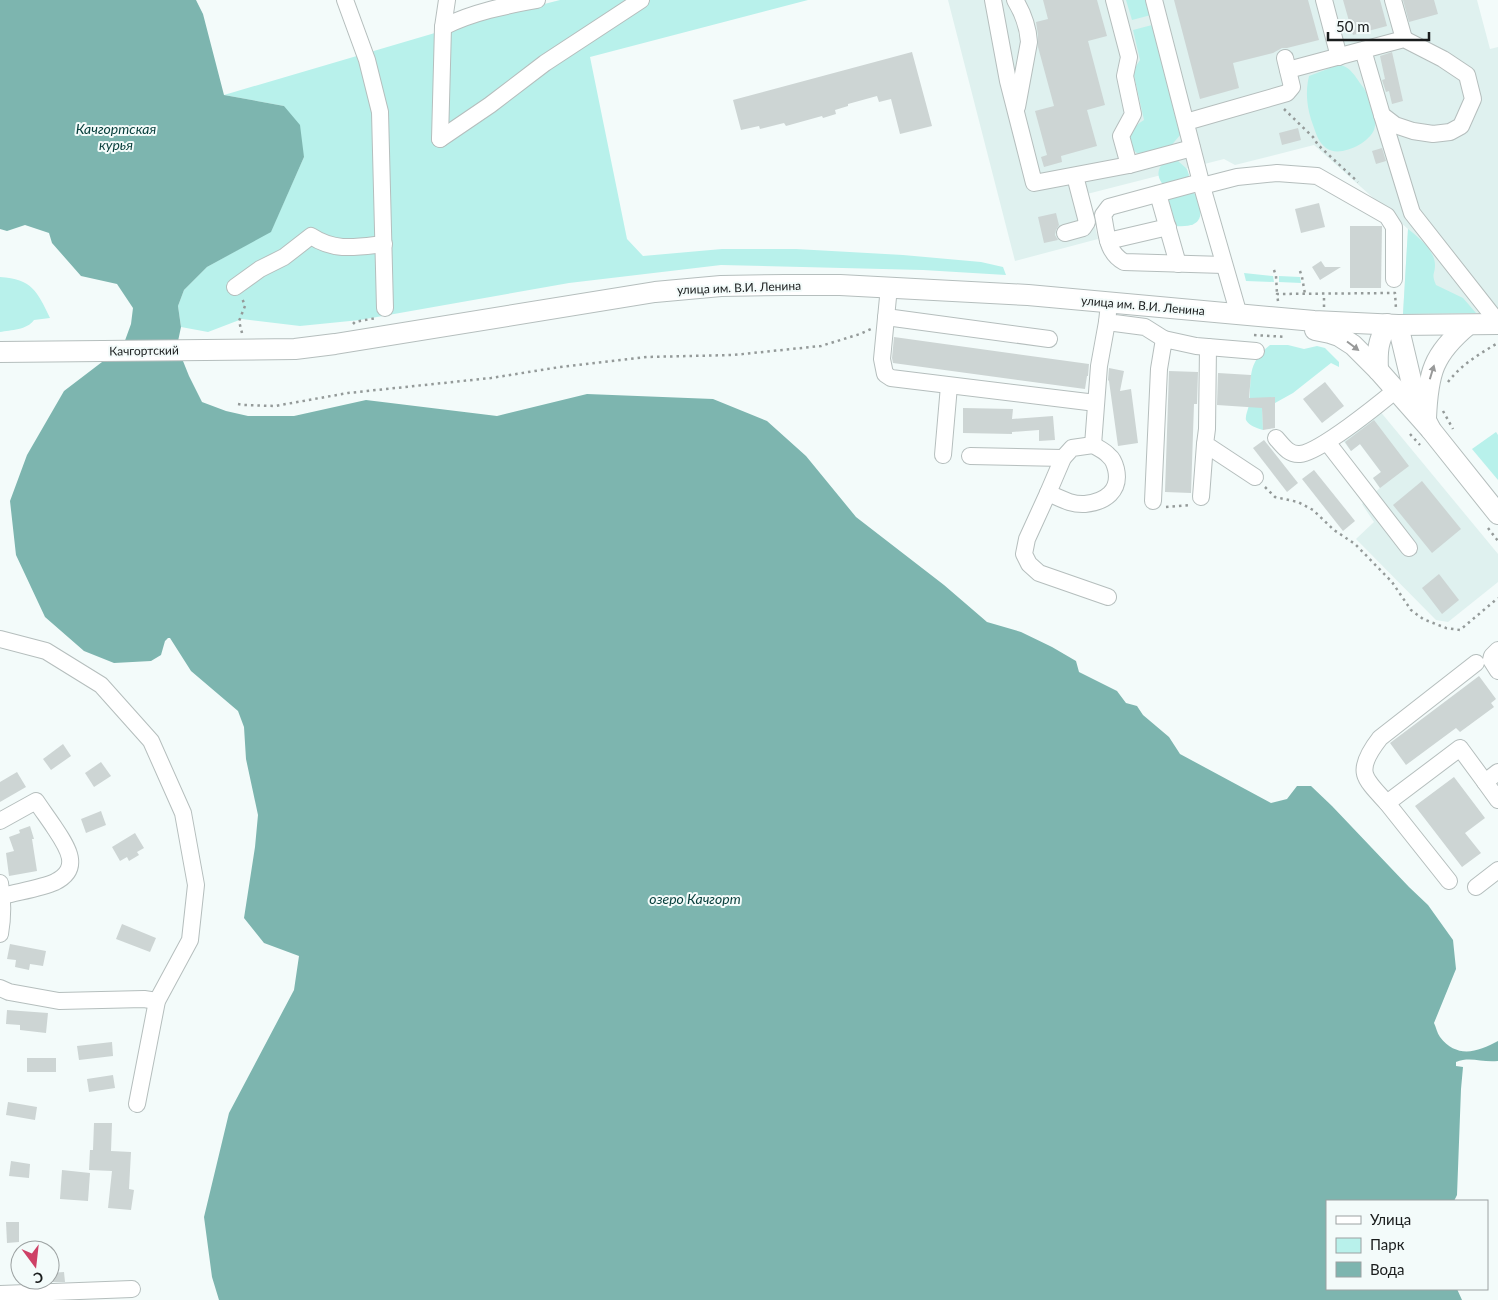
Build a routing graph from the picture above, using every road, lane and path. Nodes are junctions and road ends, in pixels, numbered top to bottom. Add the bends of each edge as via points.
1 (345, 0) edge
2 (446, 0) edge
3 (536, 0) edge
4 (641, 0) edge
5 (993, 0) edge
6 (1015, 0) edge
7 (1114, 0) edge
8 (1154, 0) edge
9 (1324, 0) edge
10 (1393, 0) edge
11 (443, 27) junction
12 (1404, 39) junction
13 (1363, 50) junction
14 (1339, 56) junction
15 (1273, 98) junction
16 (1016, 112) junction
17 (1382, 115) junction
18 (1186, 122) junction
19 (1192, 148) junction
20 (1129, 165) junction
21 (1075, 176) junction
22 (1202, 184) junction
23 (1361, 184) dead end
24 (1158, 194) junction
25 (1168, 228) junction
26 (1065, 233) dead end
27 (1108, 240) junction
28 (384, 244) junction
29 (1178, 264) junction
30 (1224, 265) junction
31 (1274, 270) dead end
32 (1300, 271) dead end
33 (1394, 279) dead end
34 (235, 287) joint
35 (889, 287) junction
36 (1277, 294) junction
37 (1306, 294) junction
38 (1324, 294) junction
39 (385, 308) joint
40 (1278, 308) dead end
41 (1108, 312) junction
42 (1239, 315) junction
43 (886, 317) junction
44 (1320, 317) junction
45 (1394, 322) junction
46 (353, 324) dead end
47 (1468, 324) junction
48 (1497, 331) edge
49 (1248, 334) dead end
50 (1287, 337) dead end
51 (1049, 339) dead end
52 (1164, 339) junction
53 (242, 344) junction
54 (1208, 347) junction
55 (1256, 351) dead end
56 (0, 352) edge
57 (1378, 370) junction
58 (1447, 383) dead end
59 (949, 386) junction
60 (1396, 390) junction
61 (1096, 403) junction
62 (238, 404) dead end
63 (1442, 404) dead end
64 (1428, 425) junction
65 (1455, 432) dead end
66 (1276, 438) dead end
67 (1327, 442) junction
68 (1205, 444) junction
69 (1093, 445) junction
70 (943, 455) dead end
71 (970, 456) dead end
72 (1063, 458) junction
73 (1255, 477) joint
74 (1048, 493) junction
75 (1201, 497) joint
76 (1153, 501) joint
77 (1498, 514) edge
78 (1409, 548) dead end
79 (1108, 596) dead end
80 (1498, 598) edge
81 (0, 639) edge
82 (1498, 650) edge
83 (1476, 663) dead end
84 (1498, 671) edge
85 (1498, 772) edge
86 (1485, 782) junction
87 (1498, 800) edge
88 (1387, 803) junction
89 (0, 820) edge
90 (1498, 870) edge
91 (1450, 881) dead end
92 (1476, 886) dead end
93 (1, 890) edge
94 (0, 934) edge
95 (0, 988) edge
96 (157, 1001) junction
97 (137, 1104) dead end
98 (132, 1289) dead end
99 (0, 1294) edge

1 - 28 street via 367,60 380,112
2 - 11 street
3 - 11 street via 500,6
4 - 11 street via 440,138
5 - 16 street
6 - 16 street via 1025,19 1030,42
7 - 20 street via 1129,57 1124,76 1133,114 1121,136
8 - 18 street
9 - 14 street
10 - 12 street
12 - 13 street
12 - 17 street via 1443,58 1467,75 1473,99 1461,126 1450,132 1413,131 1395,125
13 - 14 street
13 - 17 street
14 - 15 street via 1286,64 1292,86 1287,93
15 - 18 street
15 - 23 path
16 - 21 street via 1034,183
17 - 48 street via 1412,213 1493,316
18 - 19 street
19 - 20 street
19 - 22 street
20 - 21 street
21 - 26 street via 1086,222 1083,228
22 - 24 street
22 - 30 street
22 - 33 street via 1276,173 1317,176 1387,216 1394,227
24 - 25 street
24 - 27 street via 1109,207 1103,215
25 - 27 street
25 - 29 street
27 - 29 street via 1116,258 1124,262
28 - 34 street via 347,248 322,243 311,236
28 - 39 street
29 - 30 street
30 - 42 street
31 - 36 path
32 - 37 path
34 - 53 path via 245,306 240,321
35 - 41 main road, улица им. В.И. Ленина via 1028,295
35 - 43 street
35 - 53 main road, улица им. В.И. Ленина via 731,286 655,292 336,344 295,349
36 - 37 path
36 - 40 path
37 - 38 path
38 - 44 path
38 - 45 path via 1395,293
39 - 46 path via 383,317
41 - 42 main road, улица им. В.И. Ленина
41 - 52 street via 1145,326
41 - 61 street
42 - 44 main road
42 -> 57 main road via 1330,332 1352,345
43 - 51 street
43 - 59 street via 882,360 885,374 891,378
43 - 62 path via 860,334 820,346 733,355 648,357 348,393 275,406
44 - 45 main road
45 - 47 main road
45 - 57 main road via 1378,344
45 - 64 main road via 1416,401
47 - 48 main road
64 -> 47 main road via 1427,399 1435,362 1443,348
48 - 58 path
49 - 50 path
52 - 54 street
52 - 76 street via 1159,368
53 - 56 main road, Качгортский
54 - 55 street
54 - 68 street
57 - 60 main road
59 - 61 street
59 - 70 street
60 - 64 main road
60 - 67 street
61 - 69 street
63 - 65 path via 1442,410
64 - 77 main road
66 - 67 street via 1288,451 1299,454
67 - 78 street
68 - 73 street
68 - 75 street
69 - 72 street via 1072,448
69 - 74 street via 1110,456 1116,466 1118,478 1111,494 1085,504 1070,503
71 - 72 street
72 - 74 street
73 - 80 path via 1276,497 1298,502 1313,510 1355,544 1392,582 1411,610 1423,619 1460,630
74 - 79 street via 1027,539 1024,554 1039,574
75 - 76 path via 1188,506 1160,507
81 - 96 street via 46,651 101,685 151,741 183,813 196,885 190,940
82 - 84 street via 1490,660
83 - 88 street via 1380,738 1369,753 1364,772
85 - 86 street
86 - 87 street
86 - 88 street via 1460,748
88 - 91 street
89 - 93 street via 36,801 67,846 71,860 63,877 54,882
90 - 92 street
93 - 94 street
95 - 96 street via 59,1001
96 - 97 street
98 - 99 street

